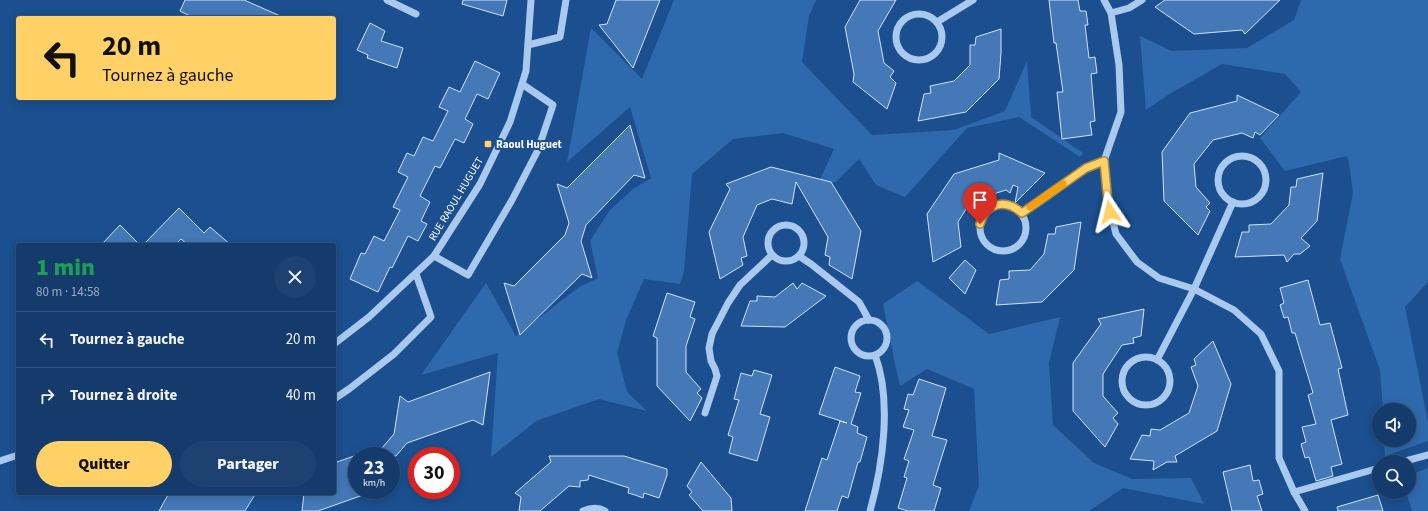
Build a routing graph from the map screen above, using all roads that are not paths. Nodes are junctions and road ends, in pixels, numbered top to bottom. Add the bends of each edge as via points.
1 (387, 0) edge
2 (531, 0) edge
3 (566, 0) edge
4 (973, 0) edge
5 (1104, 0) edge
6 (1142, 0) edge
7 (1111, 13) junction
8 (416, 14) dead end
9 (937, 22) junction
10 (528, 45) junction
11 (522, 84) junction
12 (1104, 161) junction
13 (1233, 202) junction
14 (1022, 213) junction
15 (772, 255) junction
16 (434, 256) junction
17 (798, 256) junction
18 (416, 274) junction
19 (1194, 289) junction
20 (869, 320) junction
21 (336, 342) edge
22 (875, 355) junction
23 (1157, 360) junction
24 (336, 398) edge
25 (705, 413) dead end
26 (1428, 454) edge
27 (16, 456) edge
28 (1416, 458) edge
29 (0, 461) edge
30 (1372, 470) edge
31 (1294, 492) junction
32 (583, 511) edge
33 (605, 511) edge
34 (870, 511) edge
35 (1305, 511) edge

1 - 8 street
2 - 10 street, RUE RAOUL HUGUET
3 - 10 street via 560,37
4 - 9 street
5 - 7 street
6 - 7 street via 1129,8
7 - 12 street via 1119,65 1121,112
9 - 9 street via 932,17 917,13 903,19 895,39 901,53 915,60 927,59 937,52 942,37
10 - 11 street, RUE RAOUL HUGUET
11 - 16 street, RUE RAOUL HUGUET via 510,122 480,184
11 - 16 street via 553,105 538,150 468,275
12 - 14 street via 1086,168
12 - 19 street via 1108,202 1116,234 1137,262 1159,278
13 - 13 street via 1240,204 1256,200 1263,190 1266,178 1264,171 1253,159 1231,159 1221,170 1221,192
13 - 19 street
14 - 14 street via 1008,204 993,206 982,217 982,239 988,246 1002,251 1016,247 1026,235 1027,227
15 - 17 street via 782,261
15 - 17 street via 768,237 776,228 788,225 794,226 802,234 804,246
15 - 25 street via 740,285 712,334 708,348 717,376
16 - 18 street, RUE RAOUL HUGUET
17 - 20 street via 859,302
18 - 21 street, RUE RAOUL HUGUET via 369,317
18 - 24 street via 431,317 394,354
19 - 23 street
19 - 31 street via 1234,310 1261,334 1279,371 1279,458
20 - 22 street via 879,323 886,332 886,343 880,353
20 - 22 street via 857,324 851,335 853,347 863,355
22 - 34 street via 880,369 885,415 881,463
23 - 23 street via 1142,358 1129,365 1125,371 1123,386 1130,399 1144,405 1153,404 1166,395 1170,379 1168,371
26 - 28 street
27 - 29 street
30 - 31 street
31 - 35 street
32 - 33 street via 595,508

